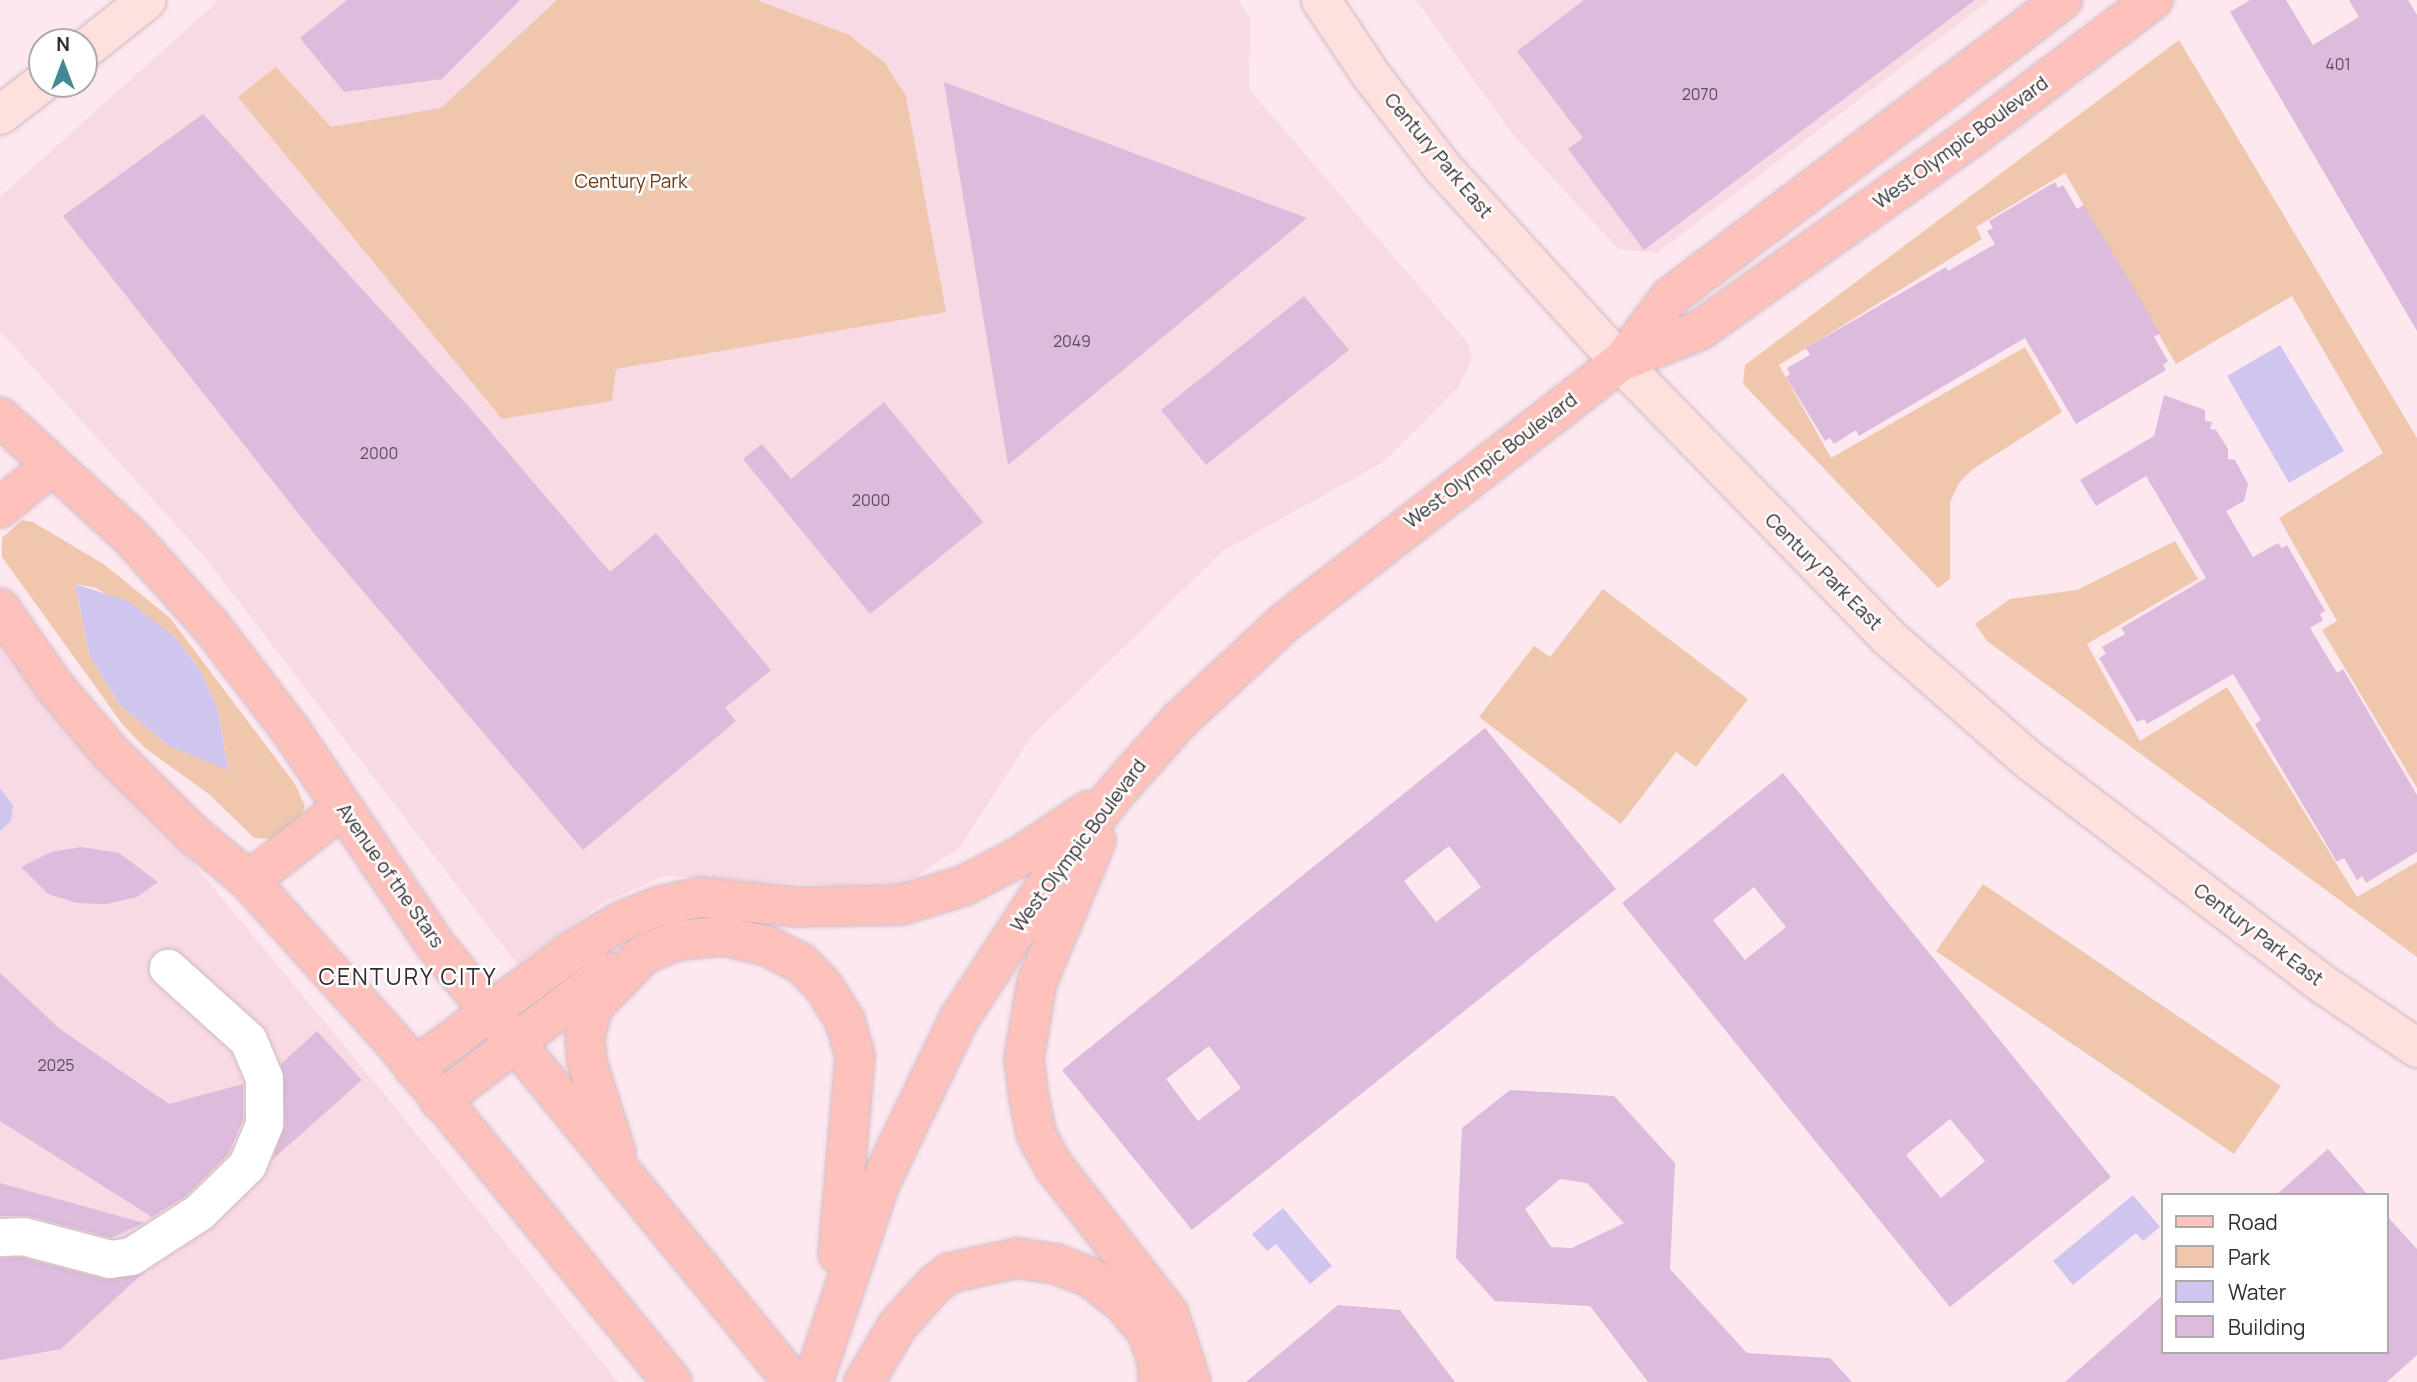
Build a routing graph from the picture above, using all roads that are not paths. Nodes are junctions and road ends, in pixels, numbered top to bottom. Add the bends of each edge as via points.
1 (147, 0) edge
2 (1321, 0) edge
3 (2062, 0) edge
4 (2153, 0) edge
5 (98, 39) edge
6 (28, 94) edge
7 (0, 115) edge
8 (1620, 362) junction
9 (0, 417) edge
10 (52, 465) junction
11 (0, 508) edge
12 (0, 608) edge
13 (1116, 792) junction
14 (342, 808) junction
15 (249, 881) junction
16 (644, 954) junction
17 (168, 968) dead end
18 (490, 1012) junction
19 (514, 1042) junction
20 (2417, 1048) edge
21 (414, 1068) junction
22 (440, 1101) junction
23 (625, 1178) junction
24 (0, 1237) edge
25 (833, 1312) junction
26 (670, 1379) edge
27 (793, 1382) edge
28 (813, 1382) edge
29 (864, 1382) edge
30 (1158, 1382) edge
31 (1191, 1382) edge

1 - 5 main road
2 - 8 main road, Century Park East via 1371,75 1443,168
3 - 8 main road, West Olympic Boulevard via 1670,297
4 - 8 main road, West Olympic Boulevard via 1939,161 1700,330
6 - 7 main road
8 - 13 main road, West Olympic Boulevard via 1285,622 1205,696
8 - 20 main road, Century Park East via 1799,549 1955,700 2241,922
9 - 10 main road, Avenue of the Stars
10 - 11 main road
10 - 14 main road, Avenue of the Stars via 130,536 191,602 270,702
12 - 15 main road via 55,687 111,752 194,835
13 - 18 main road via 1019,857 963,886 921,900 854,908 700,897 657,907 620,922 572,951
13 - 25 main road, West Olympic Boulevard via 1012,933 937,1059 880,1183
13 - 31 main road via 1037,982 1024,1059 1037,1136 1055,1168 1169,1314
14 - 15 main road
14 - 18 main road, Avenue of the Stars via 413,915
15 - 21 main road
16 - 19 main road via 600,976
16 - 23 main road via 592,1009 585,1037 591,1080
16 - 25 main road via 679,940 724,936 767,946 801,963 824,986 845,1021 856,1081
17 - 24 street via 248,1040 264,1078 264,1124 247,1165 199,1212 131,1256 110,1259 23,1236
18 - 19 main road, Avenue of the Stars
18 - 21 main road
19 - 22 main road
19 - 23 main road, Avenue of the Stars
21 - 22 main road
22 - 26 main road
23 - 27 main road, Avenue of the Stars
25 - 28 main road, West Olympic Boulevard
29 - 30 main road via 898,1325 934,1285 949,1273 1017,1258 1056,1264 1090,1277 1123,1303 1147,1332 1157,1360

